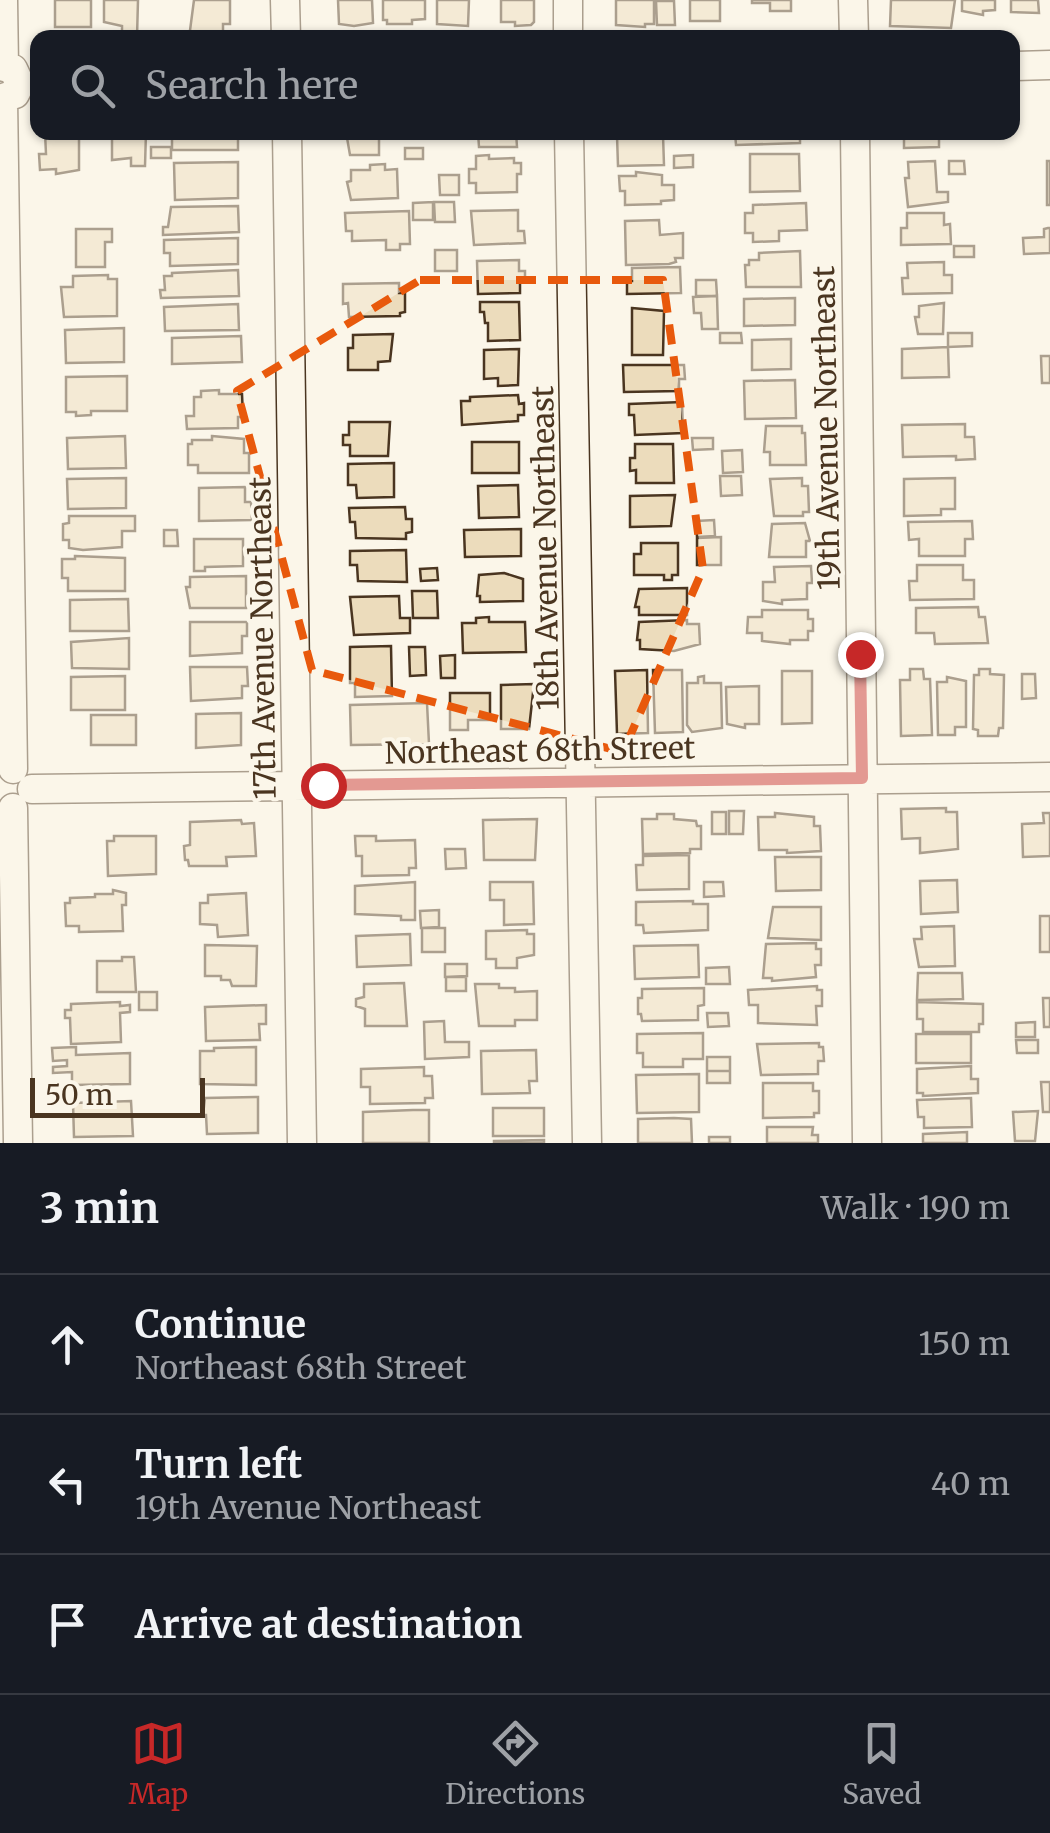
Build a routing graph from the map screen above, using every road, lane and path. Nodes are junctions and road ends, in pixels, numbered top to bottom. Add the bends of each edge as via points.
1 (3, 0) edge
2 (285, 0) edge
3 (568, 0) edge
4 (854, 0) edge
5 (286, 30) edge
6 (568, 30) edge
7 (854, 30) edge
8 (1050, 65) edge
9 (1020, 66) edge
10 (11, 82) edge
11 (287, 140) edge
12 (570, 140) edge
13 (855, 140) edge
14 (1050, 777) edge
15 (862, 778) junction
16 (581, 782) junction
17 (297, 785) junction
18 (11, 788) edge
19 (18, 1143) edge
20 (302, 1143) edge
21 (586, 1143) edge
22 (867, 1143) edge

1 - 10 street
2 - 5 street
3 - 6 street
4 - 7 street
8 - 9 street
10 - 18 street
11 - 17 street, 17th Avenue Northeast
12 - 16 street, 18th Avenue Northeast
13 - 15 street, 19th Avenue Northeast
14 - 15 street, Northeast 68th Street
15 - 16 street, Northeast 68th Street
15 - 22 street, 19th Avenue Northeast
16 - 17 street, Northeast 68th Street
16 - 21 street, 18th Avenue Northeast
17 - 18 street, Northeast 68th Street
17 - 20 street, 17th Avenue Northeast
18 - 19 street

